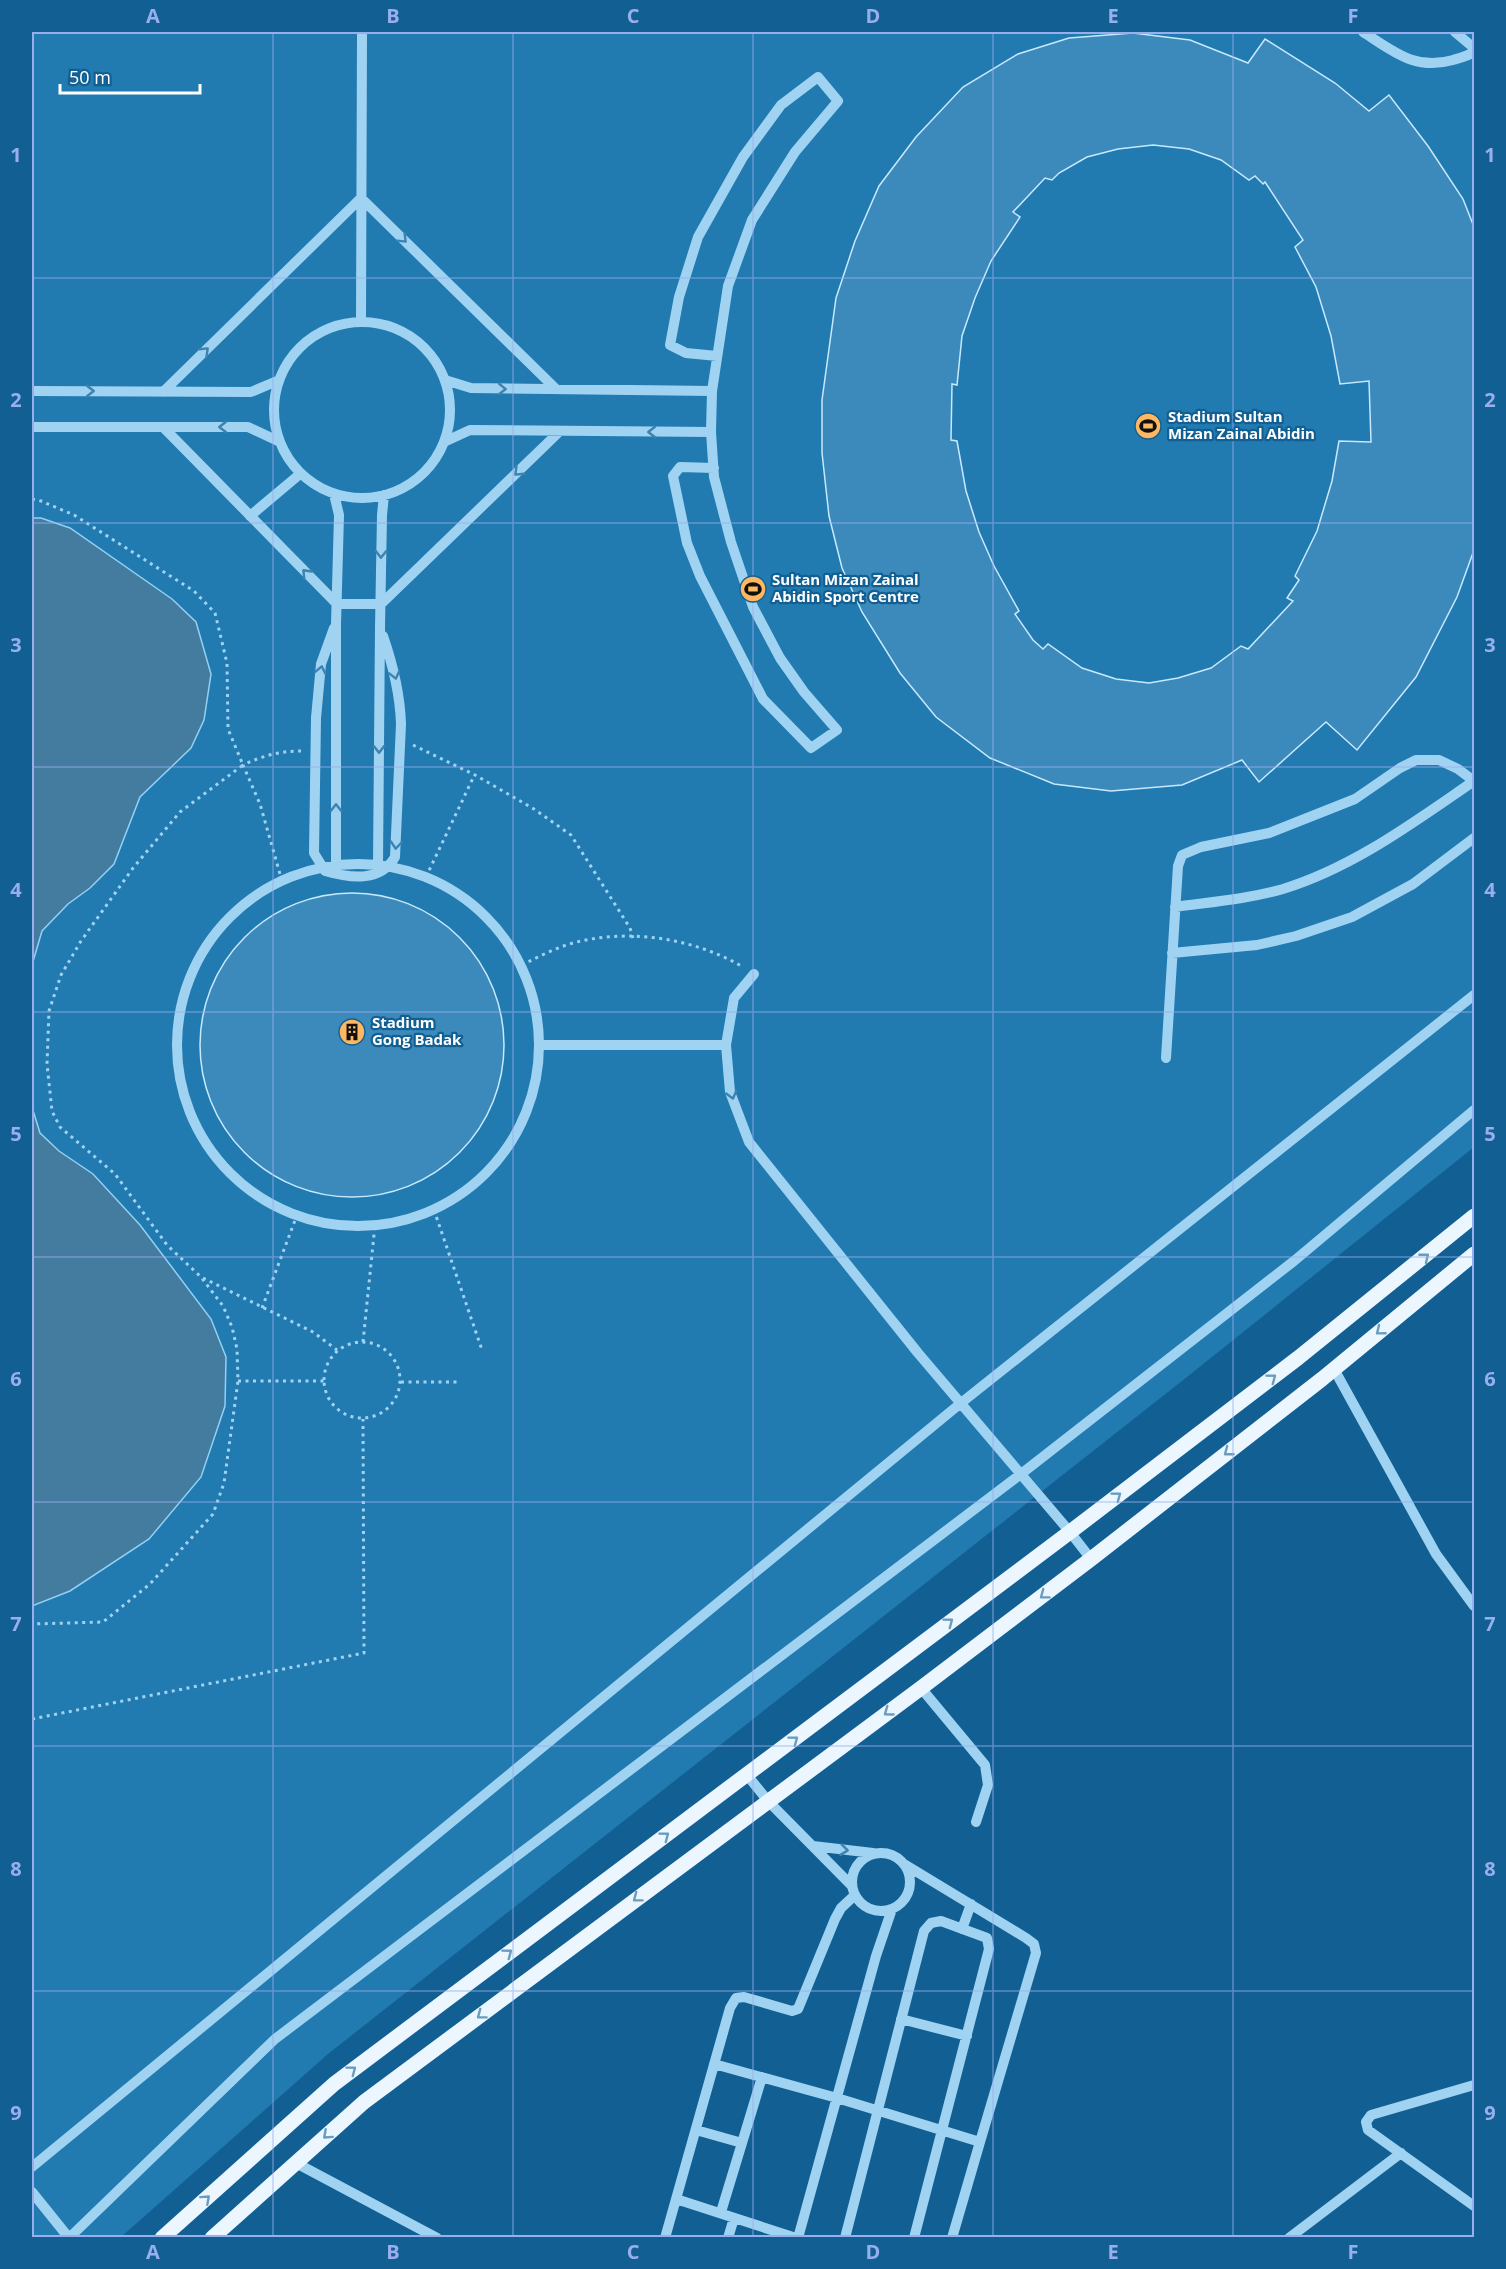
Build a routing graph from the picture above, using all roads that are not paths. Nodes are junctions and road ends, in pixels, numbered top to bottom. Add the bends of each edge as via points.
1 (362, 32) edge
2 (1363, 32) edge
3 (1455, 32) edge
4 (1474, 50) edge
5 (361, 198) junction
6 (361, 321) junction
7 (717, 356) junction
8 (445, 380) junction
9 (277, 381) junction
10 (556, 389) junction
11 (32, 391) edge
12 (712, 391) junction
13 (163, 392) junction
14 (32, 427) edge
15 (162, 427) junction
16 (560, 431) junction
17 (711, 432) junction
18 (278, 441) junction
19 (444, 442) junction
20 (714, 468) junction
21 (300, 474) junction
22 (334, 494) junction
23 (384, 495) junction
24 (250, 516) junction
25 (336, 604) junction
26 (381, 604) junction
27 (336, 624) junction
28 (380, 627) junction
29 (1474, 781) edge
30 (1474, 837) edge
31 (378, 865) junction
32 (336, 866) junction
33 (1175, 908) junction
34 (1172, 953) junction
35 (754, 974) road end
36 (1474, 995) edge
37 (540, 1045) junction
38 (726, 1045) junction
39 (1166, 1058) dead end
40 (1474, 1110) edge
41 (1474, 1216) edge
42 (1474, 1254) edge
43 (1334, 1369) junction
44 (961, 1403) junction
45 (1021, 1474) junction
46 (1071, 1532) junction
47 (1090, 1559) junction
48 (1474, 1606) edge
49 (921, 1688) junction
50 (747, 1775) junction
51 (768, 1801) junction
52 (976, 1822) dead end
53 (813, 1846) junction
54 (875, 1853) junction
55 (904, 1864) junction
56 (853, 1890) junction
57 (971, 1904) junction
58 (892, 1909) junction
59 (962, 1929) junction
60 (901, 2019) junction
61 (967, 2036) junction
62 (714, 2064) junction
63 (762, 2077) junction
64 (1474, 2085) edge
65 (837, 2098) junction
66 (879, 2111) junction
67 (942, 2129) junction
68 (696, 2130) junction
69 (980, 2142) junction
70 (742, 2143) junction
71 (1401, 2153) junction
72 (297, 2163) junction
73 (32, 2167) edge
74 (32, 2192) edge
75 (676, 2199) junction
76 (1474, 2206) edge
77 (721, 2212) junction
78 (734, 2217) junction
79 (69, 2238) edge
80 (162, 2238) edge
81 (213, 2238) edge
82 (437, 2238) edge
83 (665, 2238) edge
84 (728, 2238) edge
85 (797, 2238) edge
86 (844, 2238) edge
87 (914, 2238) edge
88 (952, 2238) edge
89 (1288, 2238) edge

1 - 5 street
2 - 4 street via 1404,57 1426,64 1445,62
3 - 4 street
5 - 6 street
5 -> 10 street
13 -> 5 street
6 - 8 street via 393,328 421,344
6 - 9 street via 334,326 309,338 290,357
7 - 7 street via 686,353 670,345 679,297 698,237 743,157 781,105 818,76 838,101 795,152 752,220 728,286
7 - 12 street
8 -> 10 street via 471,388
8 - 19 street via 450,422
9 - 13 street via 251,392
9 - 18 street via 272,411
10 - 12 street
11 -> 13 street
12 - 17 street
14 - 15 street
18 -> 15 street via 248,427
15 - 24 street
17 -> 16 street
16 - 19 street via 470,430
16 -> 26 street
17 - 20 street
18 - 21 street
19 - 23 street via 421,476
20 - 20 street via 731,542 753,607 780,658 837,730 811,748 763,699 687,543 673,476 680,467
21 - 22 street
21 - 24 street
22 - 23 street via 368,498
22 - 25 street via 339,515
23 -> 26 street
25 -> 24 street
25 - 26 street
25 - 27 street
26 - 28 street
28 -> 27 street, bridge via 396,675 401,706 397,849 390,865 376,875 333,873 325,871 318,861 313,844 321,664
32 -> 27 street
28 -> 31 street
29 - 33 street via 1334,870 1283,889
29 - 33 street via 1439,760 1416,760 1355,799 1269,833 1201,847 1182,855
30 - 34 street via 1413,884 1352,917 1257,945
31 - 32 street
31 - 37 street via 426,877 465,898 497,928 522,965 534,996
32 - 37 street via 282,881 247,902 218,930 187,983 178,1023 177,1063 186,1103 203,1140 228,1172 260,1198 297,1215 335,1225 375,1225 434,1210 466,1191 506,1151 532,1100
33 - 34 street
34 - 39 street
35 - 38 street via 734,998
36 - 44 street
37 - 38 street
38 -> 44 street via 730,1092 749,1142
40 - 45 street via 1294,1261
46 -> 41 main road via 1298,1358
42 -> 43 main road
43 -> 47 main road
43 - 48 street via 1436,1554
44 - 45 street
44 - 73 street
45 - 46 street
45 - 79 street via 275,2039
46 - 47 street
50 -> 46 main road
47 -> 49 main road
49 -> 51 main road
49 - 52 street via 985,1766 988,1785
50 - 51 street
80 -> 50 main road via 334,2084
51 - 53 street
51 -> 72 main road via 364,2102
53 -> 54 street
53 - 56 street
54 - 55 street via 891,1855
54 - 56 street via 860,1861 852,1876
55 - 57 street
55 - 58 street via 909,1890
56 - 58 street via 860,1902 874,1911
56 - 62 street via 835,1919 798,2009 792,2011 736,1998
57 - 59 street
57 - 69 street via 1034,1944 1036,1953
58 - 65 street
59 - 60 street via 941,1921 931,1923 924,1931
59 - 61 street via 987,1938 990,1943
60 - 61 street
60 - 66 street
61 - 67 street
62 - 63 street
62 - 68 street
63 - 65 street
63 - 70 street
64 - 71 street via 1371,2115 1366,2122 1368,2130
65 - 66 street
65 - 85 street
66 - 67 street
66 - 86 street
67 - 69 street
67 - 87 street
68 - 70 street
68 - 75 street
69 - 88 street
70 - 77 street
71 - 76 street
71 - 89 street
72 - 81 main road
72 - 82 street
74 - 79 street
75 - 77 street
75 - 83 street
77 - 78 street
78 - 84 street
78 - 85 street

